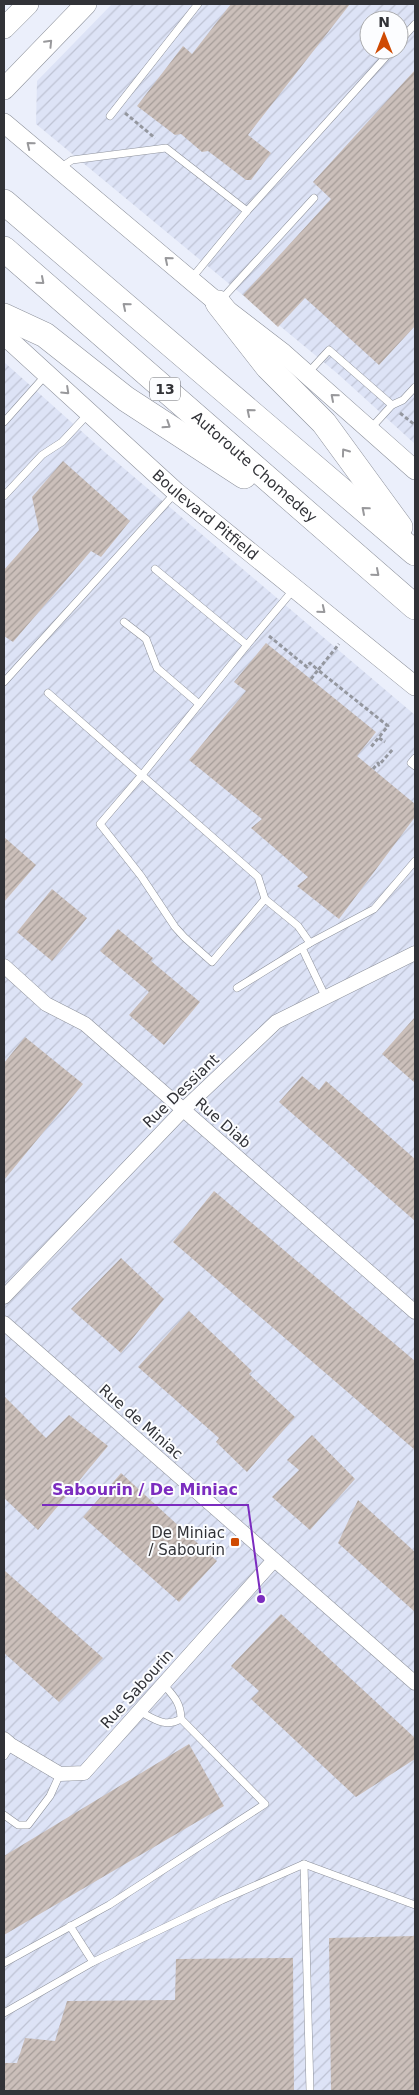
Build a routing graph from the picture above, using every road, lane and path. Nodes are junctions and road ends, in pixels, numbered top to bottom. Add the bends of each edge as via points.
1 (28, 4) edge
2 (86, 4) edge
3 (198, 4) edge
4 (4, 28) edge
5 (383, 60) edge
6 (9, 84) edge
7 (110, 116) dead end
8 (134, 120) dead end
9 (4, 124) edge
10 (166, 148) junction
11 (59, 168) junction
12 (314, 198) dead end
13 (4, 202) edge
14 (247, 211) junction
15 (4, 250) edge
16 (191, 279) junction
17 (218, 303) junction
18 (4, 316) edge
19 (4, 335) edge
20 (47, 374) junction
21 (307, 374) junction
22 (415, 387) edge
23 (392, 405) junction
24 (89, 412) junction
25 (4, 422) edge
26 (415, 426) edge
27 (370, 429) junction
28 (415, 470) edge
29 (176, 492) junction
30 (4, 496) edge
31 (326, 530) junction
32 (415, 548) edge
33 (415, 554) edge
34 (155, 569) dead end
35 (295, 588) junction
36 (415, 607) edge
37 (124, 622) dead end
38 (269, 636) dead end
39 (340, 643) dead end
40 (246, 644) junction
41 (318, 670) junction
42 (311, 679) dead end
43 (4, 682) edge
44 (415, 686) edge
45 (48, 693) dead end
46 (199, 704) junction
47 (379, 738) junction
48 (385, 742) dead end
49 (370, 748) dead end
50 (392, 749) dead end
51 (415, 758) edge
52 (415, 766) edge
53 (373, 769) dead end
54 (141, 776) junction
55 (415, 862) edge
56 (264, 899) junction
57 (310, 943) junction
58 (302, 948) junction
59 (413, 959) edge
60 (4, 966) edge
61 (238, 988) dead end
62 (326, 998) junction
63 (183, 1110) junction
64 (4, 1297) edge
65 (415, 1312) edge
66 (4, 1323) edge
67 (274, 1560) junction
68 (163, 1684) junction
69 (415, 1684) edge
70 (139, 1711) junction
71 (181, 1719) junction
72 (6, 1747) edge
73 (60, 1774) junction
74 (4, 1815) edge
75 (304, 1864) junction
76 (415, 1905) edge
77 (70, 1926) junction
78 (93, 1962) junction
79 (4, 1963) edge
80 (4, 2013) edge
81 (310, 2091) edge

1 - 4 main road
6 -> 2 main road
3 - 7 lane
5 - 14 lane
8 - 10 path
11 -> 9 main road
10 - 11 lane via 72,160
10 - 14 lane
16 -> 11 main road
12 - 17 lane
33 -> 13 highway, 13
14 - 16 lane
15 -> 31 highway, Autoroute Chomedey / 13
16 - 17 main road
17 - 21 main road
32 -> 17 highway via 324,423 268,367
18 -> 31 highway via 45,335 126,398
19 - 20 main road, Boulevard Pitfield
20 -> 24 main road, Boulevard Pitfield
20 - 25 lane
21 - 23 lane via 329,350
27 -> 21 main road
22 - 23 lane via 403,400
23 - 26 path
23 - 27 lane
24 - 29 main road, Boulevard Pitfield
24 - 30 lane
27 - 28 main road
29 - 35 main road, Boulevard Pitfield
29 - 43 lane
31 -> 36 highway, Autoroute Chomedey / 13
34 - 40 lane
35 - 40 lane
35 -> 44 main road, Boulevard Pitfield
37 - 46 lane via 146,639 157,668
38 - 41 path via 307,667 310,663
39 - 41 path
40 - 46 lane
41 - 42 path
41 - 47 path via 388,726
45 - 54 lane
46 - 54 lane
47 - 48 path
47 - 49 path
50 - 53 path
51 - 52 lane via 411,763
54 - 56 lane via 258,876
54 - 56 lane via 100,824 184,938 212,962
55 - 57 lane via 374,910
56 - 57 lane via 298,926
57 - 58 lane
58 - 61 lane
58 - 62 lane
59 - 62 street, Rue Dessiant
60 - 63 street, Rue Diab via 46,1004 85,1024
62 - 63 street, Rue Dessiant via 276,1022
63 - 64 street, Rue Dessiant
63 - 65 street, Rue Diab
66 - 67 street, Rue de Miniac
67 - 68 street, Rue Sabourin
67 - 69 street, Rue de Miniac
68 - 70 street, Rue Sabourin
68 - 71 lane via 177,1701
70 - 71 lane via 161,1723
70 - 73 street, Rue Sabourin via 84,1773
71 - 77 lane via 265,1804 109,1905
72 - 73 street
73 - 74 lane via 50,1796 28,1825 18,1825
75 - 76 lane
75 - 78 lane
75 - 81 lane
77 - 78 lane
77 - 79 lane
78 - 80 lane

